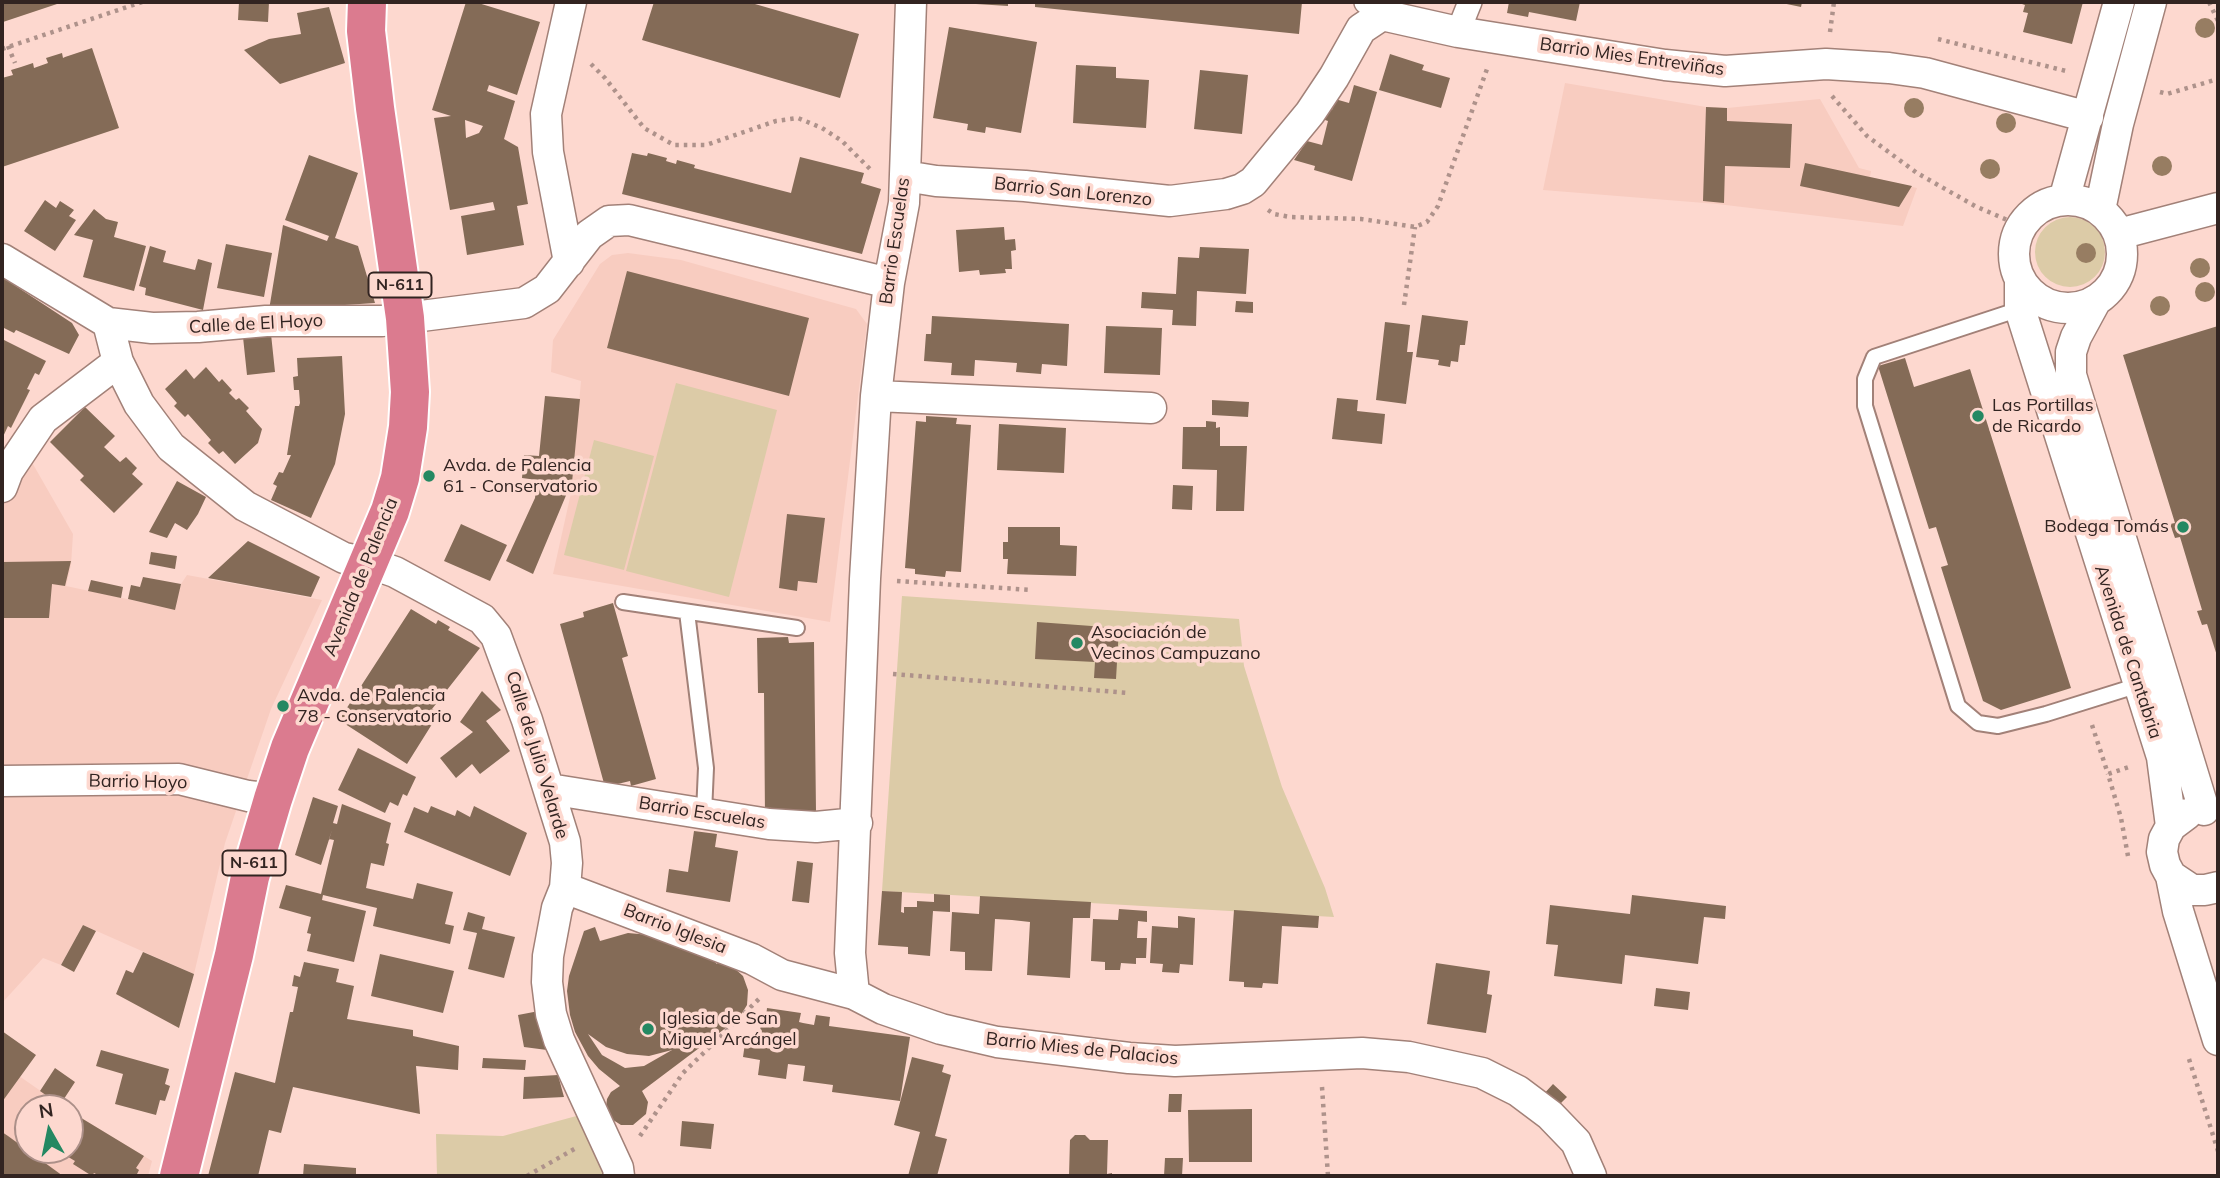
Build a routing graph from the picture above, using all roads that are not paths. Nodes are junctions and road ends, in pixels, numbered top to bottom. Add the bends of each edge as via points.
1 (367, 2) edge
2 (571, 2) edge
3 (911, 2) edge
4 (1470, 2) edge
5 (2119, 2) edge
6 (2151, 2) edge
7 (1374, 8) edge
8 (1458, 32) junction
9 (2088, 117) junction
10 (904, 190) junction
11 (2064, 200) junction
12 (2218, 208) edge
13 (2100, 210) junction
14 (2119, 234) junction
15 (2, 259) edge
16 (569, 262) junction
17 (2020, 280) junction
18 (889, 284) junction
19 (2095, 302) junction
20 (2020, 309) junction
21 (405, 318) junction
22 (108, 323) junction
23 (118, 362) junction
24 (876, 396) junction
25 (1151, 408) dead end
26 (2, 487) edge
27 (369, 563) junction
28 (623, 602) dead end
29 (687, 612) junction
30 (797, 628) dead end
31 (2139, 685) junction
32 (2, 781) edge
33 (549, 789) junction
34 (273, 799) junction
35 (2211, 812) edge
36 (704, 813) junction
37 (857, 823) junction
38 (2171, 826) junction
39 (2171, 876) junction
40 (2218, 887) edge
41 (565, 888) junction
42 (854, 994) junction
43 (2218, 1040) edge
44 (618, 1172) edge
45 (179, 1176) edge
46 (1591, 1176) edge

1 - 21 highway, Avenida de Palencia / N-611 via 372,82
2 - 16 street via 546,114 548,152
3 - 10 street, Barrio Escuelas
4 - 8 street
5 - 9 street
6 - 13 street
7 - 8 street, Barrio Mies Entreviñas
7 - 10 street, Barrio San Lorenzo via 1310,114 1242,189 1170,201 936,181
8 - 9 street, Barrio Mies Entreviñas via 1725,71 1826,64 1889,68 1925,73
9 - 11 street
10 - 18 street, Barrio Escuelas
11 - 13 street
11 - 17 street, Avenida de Cantabria via 2039,208 2021,226 2014,247
12 - 14 street
13 - 14 street
14 - 19 street, Avenida de Cantabria via 2120,273
15 - 22 street, Calle de El Hoyo
16 - 18 street, Calle de El Hoyo via 589,235 609,222 629,220
16 - 21 street, Calle de El Hoyo via 547,289 524,303
17 - 19 street via 2034,296 2053,307 2074,309
17 - 20 street, Avenida de Cantabria
18 - 24 street, Barrio Escuelas
19 - 35 street, Avenida de Cantabria via 2076,337 2069,363 2071,375
20 - 31 street, Avenida de Cantabria
20 - 31 lane via 1874,357 1865,379 1865,406 1958,706 1978,723 1998,726
21 - 22 street, Calle de El Hoyo via 152,328
21 - 27 highway, Avenida de Palencia / N-611 via 408,427 400,478
22 - 23 street
23 - 26 street via 43,419
23 - 27 street via 139,404 171,447 245,506 344,558
24 - 25 street
24 - 37 street, Barrio Escuelas via 864,579
27 - 33 street, Calle de Julio Velarde via 395,572 490,626 505,656
27 - 34 highway, Avenida de Palencia / N-611
28 - 29 lane
29 - 30 lane
29 - 36 lane via 706,768
31 - 38 street, Avenida de Cantabria via 2165,770
32 - 34 street, Barrio Hoyo via 179,779
33 - 36 street, Barrio Escuelas
33 - 41 street, Calle de Julio Velarde via 565,842
34 - 45 highway, Avenida de Palencia / N-611
35 - 38 street, Avenida de Cantabria via 2190,812
36 - 37 street, Barrio Escuelas via 792,826
37 - 42 street, Barrio Escuelas via 850,953
38 - 39 street, Avenida de Cantabria via 2162,852
39 - 40 street via 2192,890
39 - 43 street, Avenida de Cantabria
41 - 42 street, Barrio Iglesia via 782,975
41 - 44 street, Calle de Julio Velarde via 548,957 551,1014
42 - 46 street, Barrio Mies de Palacios via 941,1029 997,1042 1175,1061 1363,1053 1409,1057 1482,1073 1518,1091 1550,1115 1576,1142

